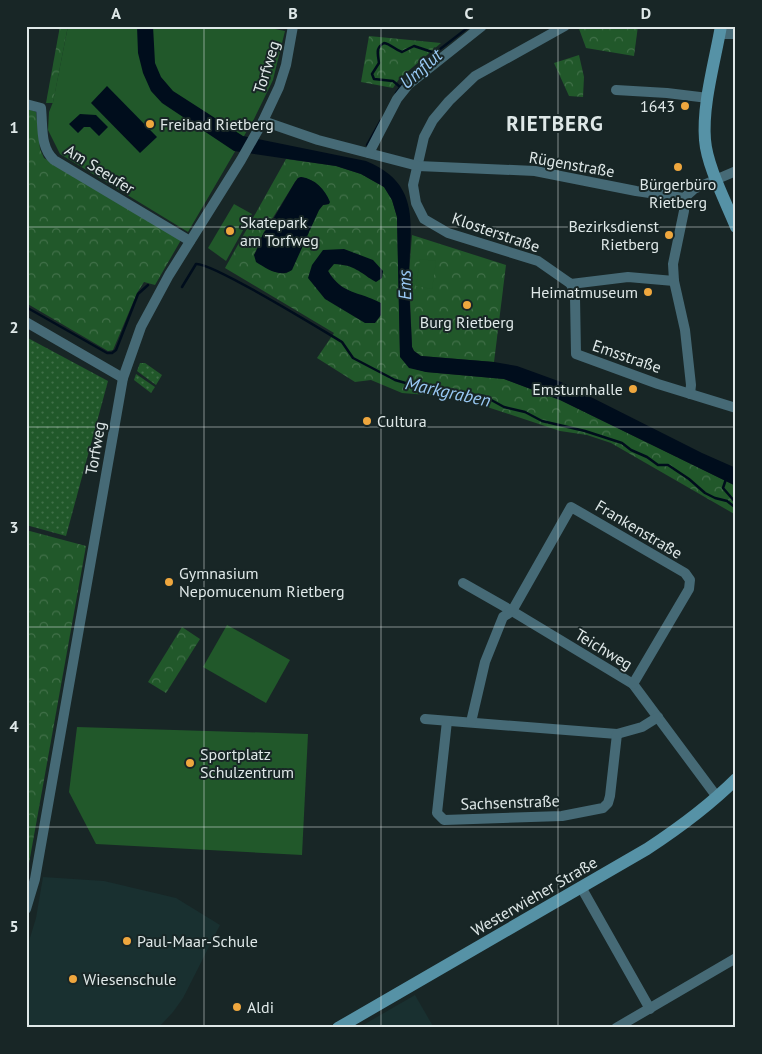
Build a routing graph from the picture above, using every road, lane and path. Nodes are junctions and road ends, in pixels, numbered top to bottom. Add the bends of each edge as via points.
1 (293, 26) edge
2 (482, 26) edge
3 (565, 26) edge
4 (721, 30) edge
5 (736, 34) edge
6 (616, 90) dead end
7 (708, 98) junction
8 (26, 104) edge
9 (266, 123) junction
10 (369, 153) junction
11 (418, 166) junction
12 (736, 171) edge
13 (716, 178) junction
14 (684, 198) junction
15 (736, 226) edge
16 (190, 241) junction
17 (674, 281) junction
18 (572, 284) junction
19 (26, 322) edge
20 (123, 378) junction
21 (690, 394) junction
22 (736, 408) edge
23 (463, 583) dead end
24 (512, 611) junction
25 (633, 684) junction
26 (658, 716) junction
27 (425, 719) dead end
28 (447, 721) junction
29 (471, 722) junction
30 (617, 734) junction
31 (736, 779) edge
32 (718, 797) junction
33 (581, 887) junction
34 (26, 910) edge
35 (736, 958) edge
36 (650, 1009) junction
37 (338, 1028) edge
38 (616, 1028) edge

1 - 9 street, Torfweg via 286,65
2 - 10 street via 409,84
3 - 11 street, Klosterstraße via 475,76 433,120 424,137
4 - 5 street
4 - 7 main road
6 - 7 street
7 - 13 main road via 705,140
8 - 16 street, Am Seeufer via 41,108 44,147 54,160
9 - 10 street
9 - 16 street, Torfweg via 257,132
10 - 11 street
11 - 14 street, Rügenstraße via 535,171
11 - 18 street, Klosterstraße via 413,185 416,203 424,219 448,233 538,261
12 - 13 street
13 - 14 street
13 - 15 main road
14 - 17 street via 673,264
16 - 20 street, Torfweg via 147,314
17 - 18 street via 628,278
17 - 21 street via 685,330
18 - 21 street, Emsstraße via 576,354
19 - 20 street
20 - 34 street, Torfweg via 35,879
21 - 22 street, Emsstraße
23 - 24 street, Teichweg
24 - 25 street, Teichweg
24 - 25 street, Frankenstraße via 572,507 684,574 690,580 689,589
24 - 29 street via 502,617 486,662
25 - 26 street, Teichweg
26 - 30 street via 642,727
26 - 32 street, Teichweg
27 - 28 street
28 - 29 street
28 - 30 street, Sachsenstraße via 436,813 444,820 562,816 603,808 610,796
29 - 30 street
31 - 32 main road, Westerwieher Straße
32 - 33 main road, Westerwieher Straße via 647,849
33 - 36 street
33 - 37 main road, Westerwieher Straße
35 - 36 street
36 - 38 street

